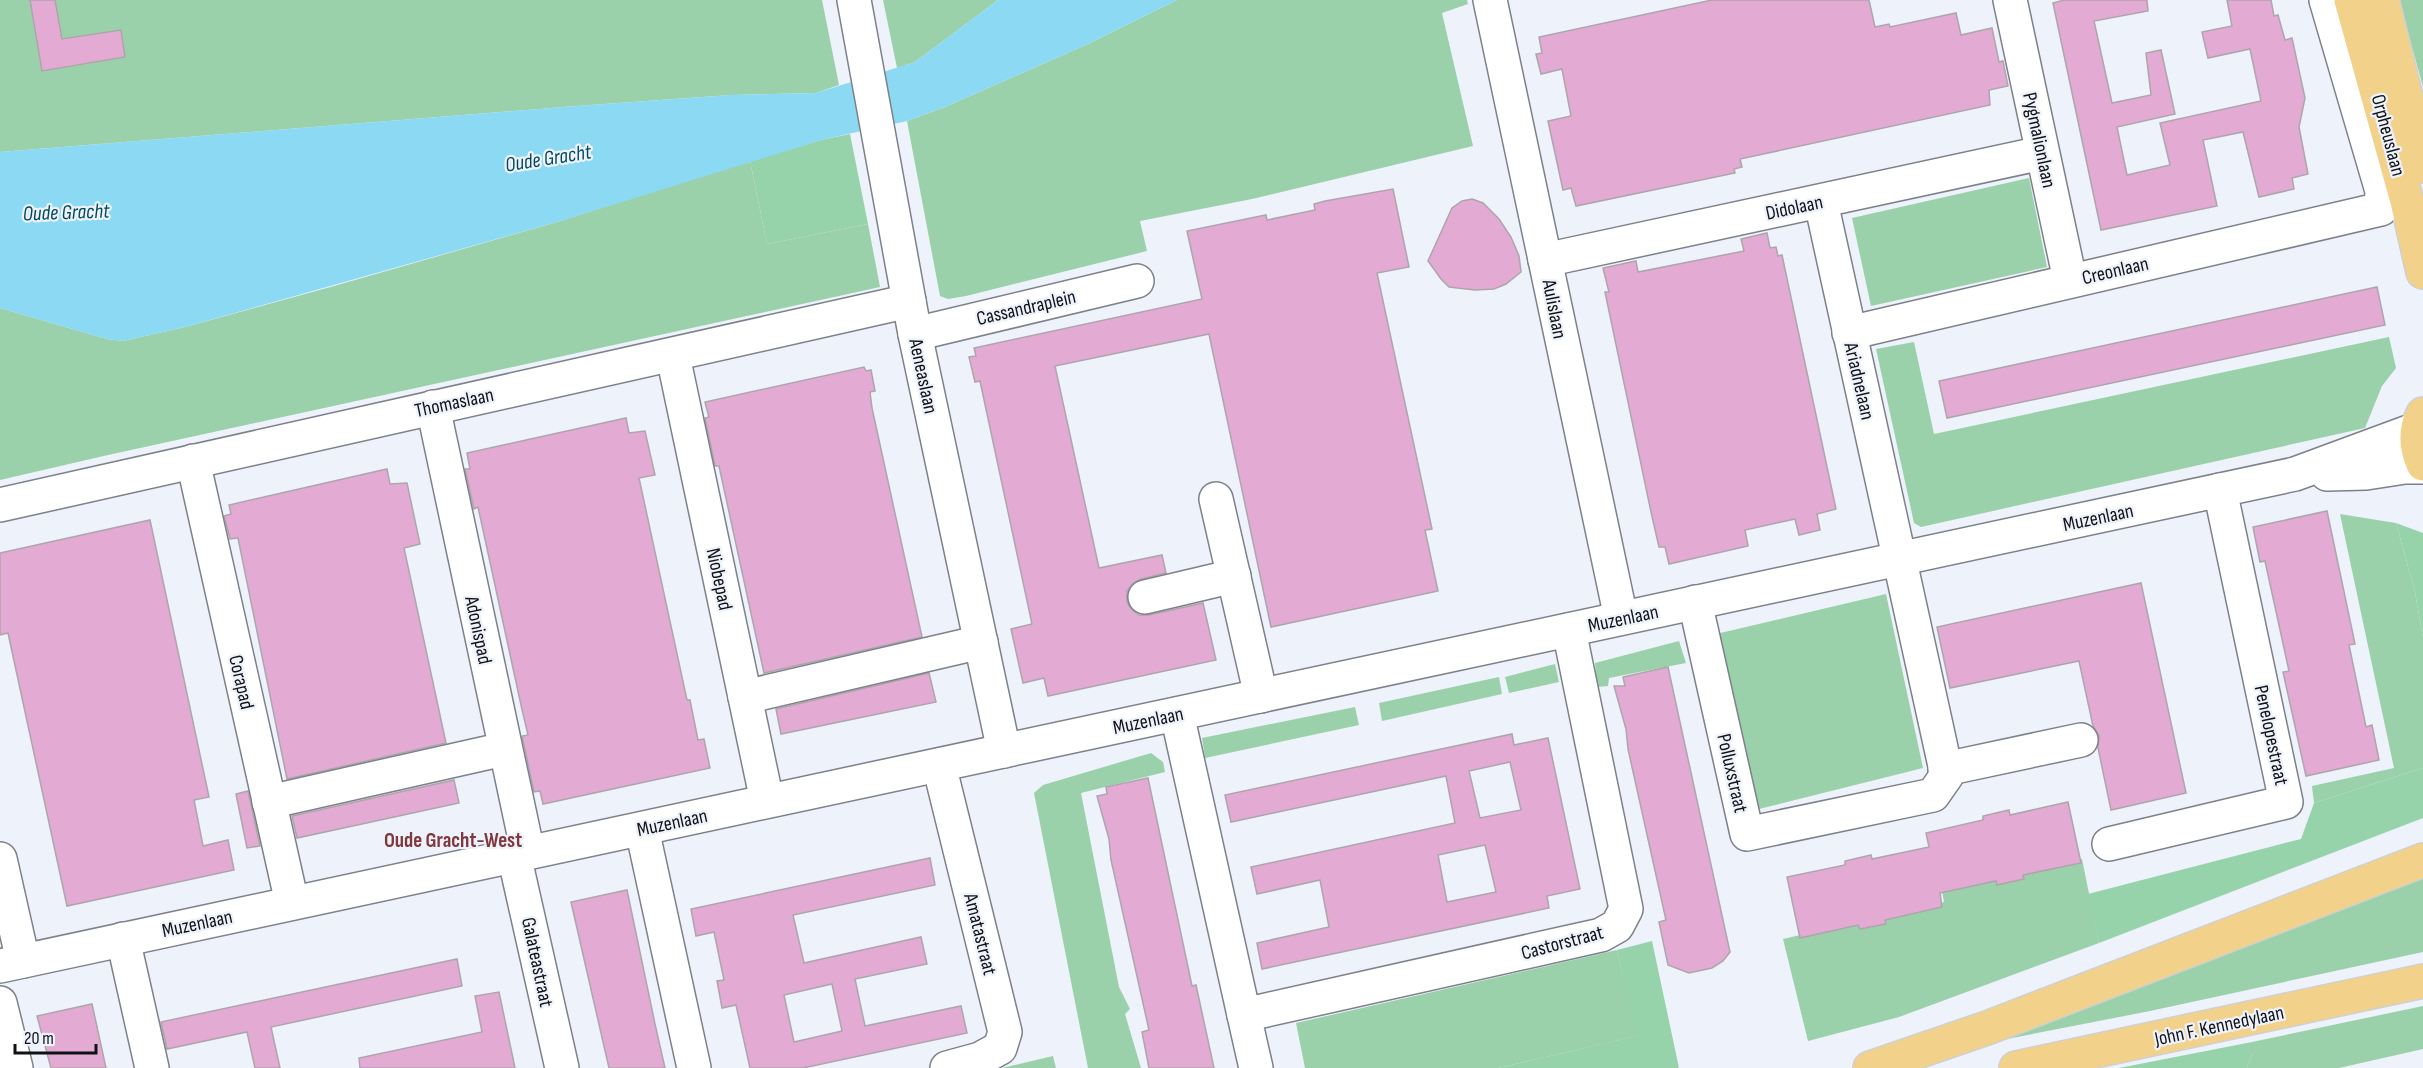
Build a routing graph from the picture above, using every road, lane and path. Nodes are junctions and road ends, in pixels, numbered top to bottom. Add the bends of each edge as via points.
1 (854, 0) edge
2 (1490, 0) edge
3 (2010, 0) edge
4 (2326, 0) edge
5 (2352, 0) edge
6 (2382, 0) edge
7 (2043, 153) junction
8 (2423, 166) edge
9 (1821, 202) junction
10 (2381, 209) joint
11 (1545, 260) junction
12 (2423, 272) edge
13 (2070, 280) junction
14 (1137, 281) dead end
15 (909, 300) junction
16 (1849, 333) junction
17 (915, 334) junction
18 (673, 356) junction
19 (433, 407) junction
20 (2420, 422) edge
21 (193, 461) junction
22 (2423, 466) edge
23 (2295, 474) junction
24 (2220, 490) junction
25 (1216, 499) dead end
26 (0, 505) edge
27 (1901, 559) junction
28 (1234, 576) junction
29 (1145, 597) dead end
30 (1695, 602) junction
31 (1621, 618) junction
32 (1569, 630) junction
33 (981, 642) junction
34 (1261, 696) junction
35 (745, 697) junction
36 (1177, 714) junction
37 (2081, 740) dead end
38 (504, 749) junction
39 (1004, 751) junction
40 (939, 765) junction
41 (1946, 769) junction
42 (767, 801) junction
43 (269, 802) junction
44 (642, 829) junction
45 (2109, 844) dead end
46 (521, 854) junction
47 (0, 859) edge
48 (2423, 860) edge
49 (292, 903) junction
50 (123, 939) junction
51 (11, 963) edge
52 (2423, 981) edge
53 (0, 1003) edge
54 (1245, 1015) junction
55 (16, 1068) edge
56 (152, 1068) edge
57 (562, 1068) edge
58 (694, 1068) edge
59 (947, 1068) edge
60 (1256, 1068) edge
61 (1870, 1068) edge
62 (2016, 1068) edge

1 - 15 street, Aeneaslaan
2 - 11 street, Aulislaan
3 - 7 street, Pygmalionlaan
4 - 10 street, Orpheuslaan via 2382,191
5 - 12 main road, Orpheuslaan
6 - 8 main road, Orpheuslaan
7 - 9 street, Didolaan
7 - 13 street, Pygmalionlaan
9 - 11 street, Didolaan
9 - 16 street, Ariadnelaan
10 - 13 street, Creonlaan
11 - 31 street, Aulislaan
13 - 16 street, Creonlaan
14 - 17 street, Cassandraplein
15 - 17 street, Aeneaslaan
15 - 18 street, Thomaslaan
16 - 27 street, Ariadnelaan
17 - 33 street, Aeneaslaan
18 - 19 street, Thomaslaan
18 - 35 street, Niobepad
19 - 21 street, Thomaslaan
19 - 38 street, Adonispad
20 - 22 main road via 2418,449
20 - 23 street, Muzenlaan
21 - 26 street, Thomaslaan
21 - 43 street, Corapad
22 - 23 street, Muzenlaan via 2366,473
23 - 24 street, Muzenlaan
24 - 27 street, Muzenlaan
24 - 45 street, Penelopestraat via 2286,802
25 - 28 street
27 - 30 street, Muzenlaan
27 - 41 street
28 - 29 street
28 - 34 street
30 - 31 street, Muzenlaan
30 - 41 street, Polluxstraat via 1747,834 1933,795 1947,775
31 - 32 street, Muzenlaan
32 - 34 street, Muzenlaan
32 - 54 street, Castorstraat via 1626,909 1617,927 1601,935
33 - 35 street
33 - 39 street, Aeneaslaan
34 - 36 street, Muzenlaan
35 - 42 street, Niobepad
36 - 39 street, Muzenlaan
36 - 54 street
37 - 41 street
38 - 43 street
38 - 46 street, Adonispad
39 - 40 street, Muzenlaan
40 - 42 street, Muzenlaan
40 - 59 street, Amatastraat via 1005,1032 1000,1048 980,1059
42 - 44 street, Muzenlaan
43 - 49 street, Corapad
44 - 46 street, Muzenlaan
44 - 58 street
46 - 49 street, Muzenlaan
46 - 57 street, Galateastraat
47 - 51 street
48 - 61 main road via 1987,1028
49 - 50 street, Muzenlaan
50 - 51 street, Muzenlaan
50 - 56 street
52 - 62 main road, John F. Kennedylaan
53 - 55 street
54 - 60 street

